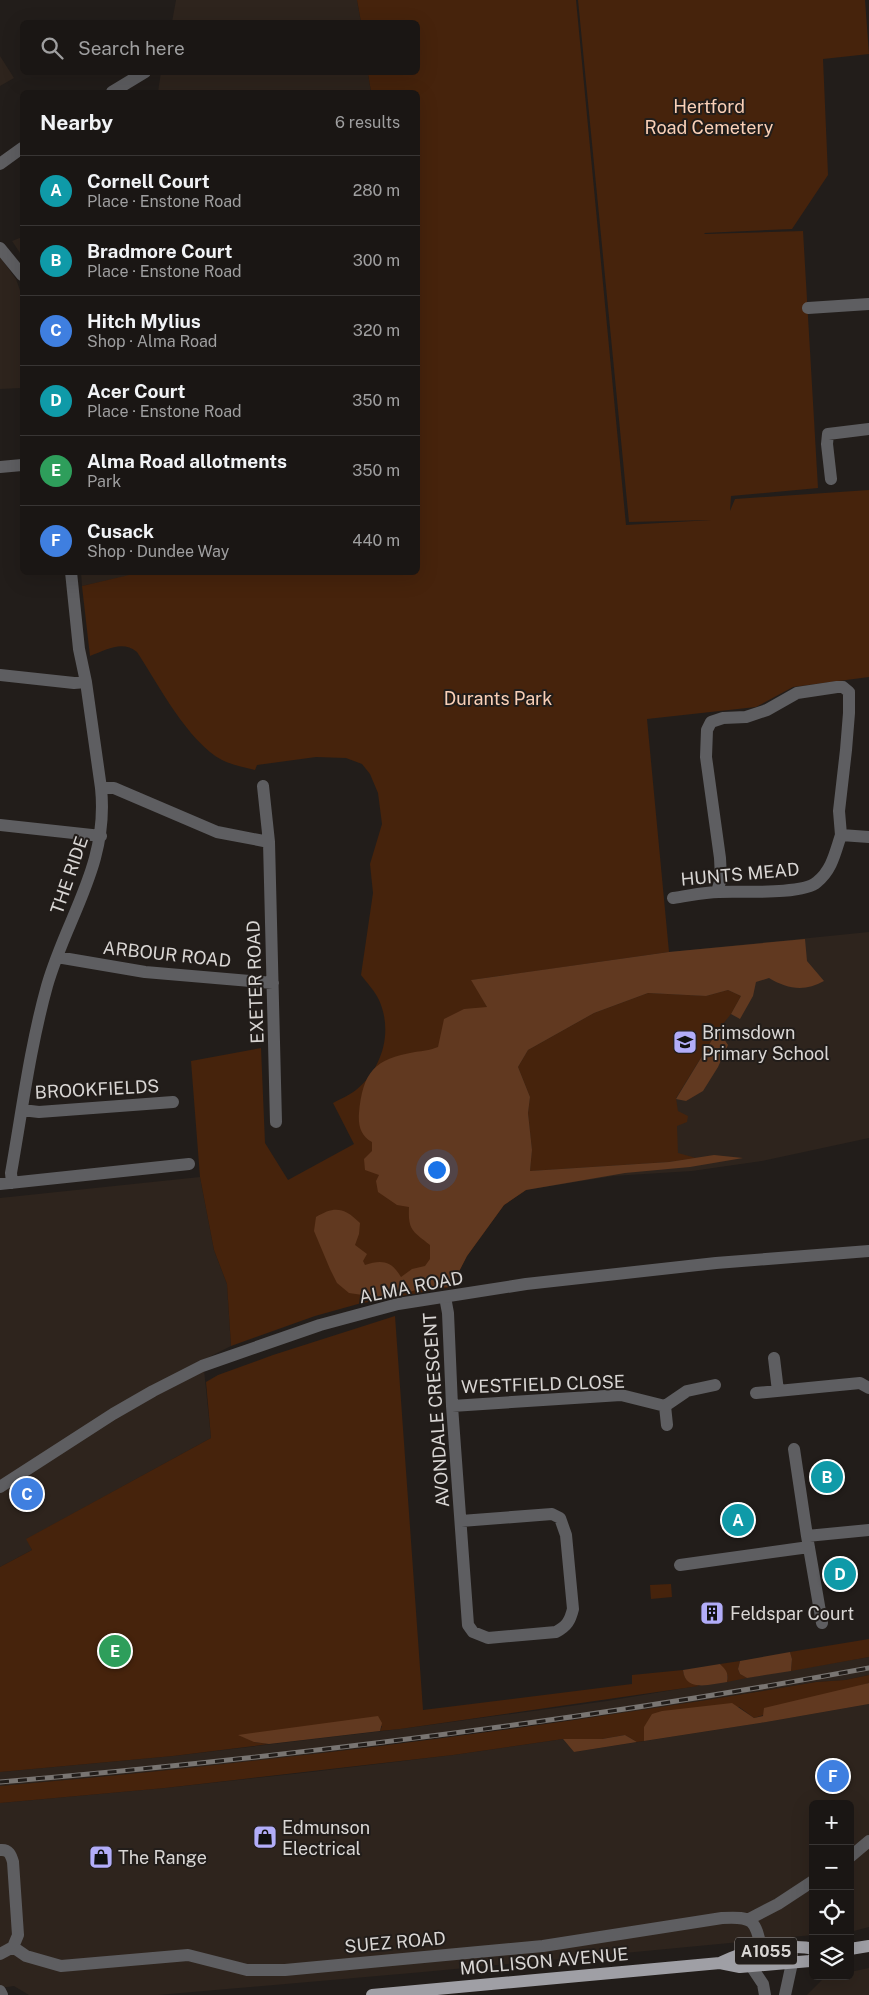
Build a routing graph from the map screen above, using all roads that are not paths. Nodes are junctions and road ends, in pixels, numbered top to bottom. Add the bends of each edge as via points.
1 (140, 75) edge
2 (115, 90) edge
3 (20, 149) edge
4 (0, 164) edge
5 (0, 248) edge
6 (20, 273) edge
7 (869, 304) edge
8 (808, 308) dead end
9 (869, 429) edge
10 (20, 466) edge
11 (0, 467) edge
12 (831, 479) dead end
13 (71, 575) edge
14 (0, 675) edge
15 (86, 682) junction
16 (263, 786) dead end
17 (101, 788) junction
18 (0, 825) edge
19 (841, 835) junction
20 (101, 836) junction
21 (869, 837) edge
22 (269, 842) junction
23 (717, 892) junction
24 (673, 898) dead end
25 (57, 957) junction
26 (273, 983) junction
27 (173, 1102) dead end
28 (22, 1110) junction
29 (276, 1122) dead end
30 (189, 1164) dead end
31 (6, 1183) edge
32 (869, 1251) edge
33 (445, 1297) junction
34 (774, 1358) dead end
35 (716, 1385) dead end
36 (869, 1388) edge
37 (778, 1391) junction
38 (756, 1393) dead end
39 (452, 1406) junction
40 (665, 1406) junction
41 (667, 1425) dead end
42 (794, 1448) dead end
43 (0, 1487) edge
44 (461, 1521) junction
45 (869, 1530) edge
46 (808, 1541) junction
47 (680, 1565) dead end
48 (822, 1623) dead end
49 (869, 1841) edge
50 (0, 1850) edge
51 (854, 1854) edge
52 (809, 1884) edge
53 (749, 1919) junction
54 (869, 1946) edge
55 (13, 1947) junction
56 (809, 1948) edge
57 (854, 1948) edge
58 (762, 1951) junction
59 (0, 1954) edge
60 (809, 1961) edge
61 (720, 1963) junction
62 (792, 1963) junction
63 (751, 1966) junction
64 (0, 1991) edge
65 (2, 1995) edge
66 (372, 1995) edge
67 (765, 1995) edge
68 (785, 1995) edge

1 - 2 street
3 - 4 street
5 - 6 street
7 - 8 street
9 - 12 street via 828,434
10 - 11 street
13 - 15 street, THE RIDE
14 - 15 street
15 - 17 street, THE RIDE
16 - 22 street, EXETER ROAD
17 - 20 street, THE RIDE
17 - 22 street via 114,788 218,832
18 - 20 street
19 - 21 street
19 - 23 street, HUNTS MEAD via 830,868 816,884 757,893
19 - 23 street via 839,811 849,692 837,687 798,693 746,717 711,722 707,730 706,757 720,858 721,878
20 - 25 street, THE RIDE via 85,890
22 - 26 street, EXETER ROAD
23 - 24 street, HUNTS MEAD
25 - 26 street, ARBOUR ROAD via 145,972
25 - 28 street, THE RIDE via 39,1017
26 - 29 street, EXETER ROAD
27 - 28 street, BROOKFIELDS via 39,1112
28 - 31 street, THE RIDE via 11,1172
30 - 31 street
32 - 33 street, ALMA ROAD via 716,1263 526,1284
33 - 39 street, AVONDALE CRESCENT
33 - 43 street, ALMA ROAD via 398,1304 320,1325 202,1366 113,1414
34 - 37 street
35 - 40 street via 688,1392
36 - 37 street via 860,1383
37 - 38 street
39 - 40 street, WESTFIELD CLOSE via 621,1395
39 - 44 street, AVONDALE CRESCENT
40 - 41 street
42 - 46 street
44 - 44 street, AVONDALE CRESCENT via 468,1624 473,1632 488,1638 556,1632 565,1627 571,1620 573,1609 566,1535 560,1518 552,1514
45 - 46 street
46 - 47 street
46 - 48 street
49 - 51 street
50 - 55 street via 10,1854 12,1862 18,1936
52 - 53 street
53 - 55 street, SUEZ ROAD via 722,1918 543,1946 285,1970 247,1970 188,1955 61,1966 26,1956
53 - 58 street via 756,1928
54 - 57 main road
55 - 59 street
56 - 58 main road, MOLLISON AVENUE / A1055
58 - 61 main road, MOLLISON AVENUE / A1055 via 740,1954
60 - 62 main road, MOLLISON AVENUE / A1055
61 - 63 main road, MOLLISON AVENUE / A1055
61 - 66 main road, MOLLISON AVENUE / A1055
62 - 63 main road, MOLLISON AVENUE / A1055
62 - 68 street
63 - 67 street via 763,1984
64 - 65 street

